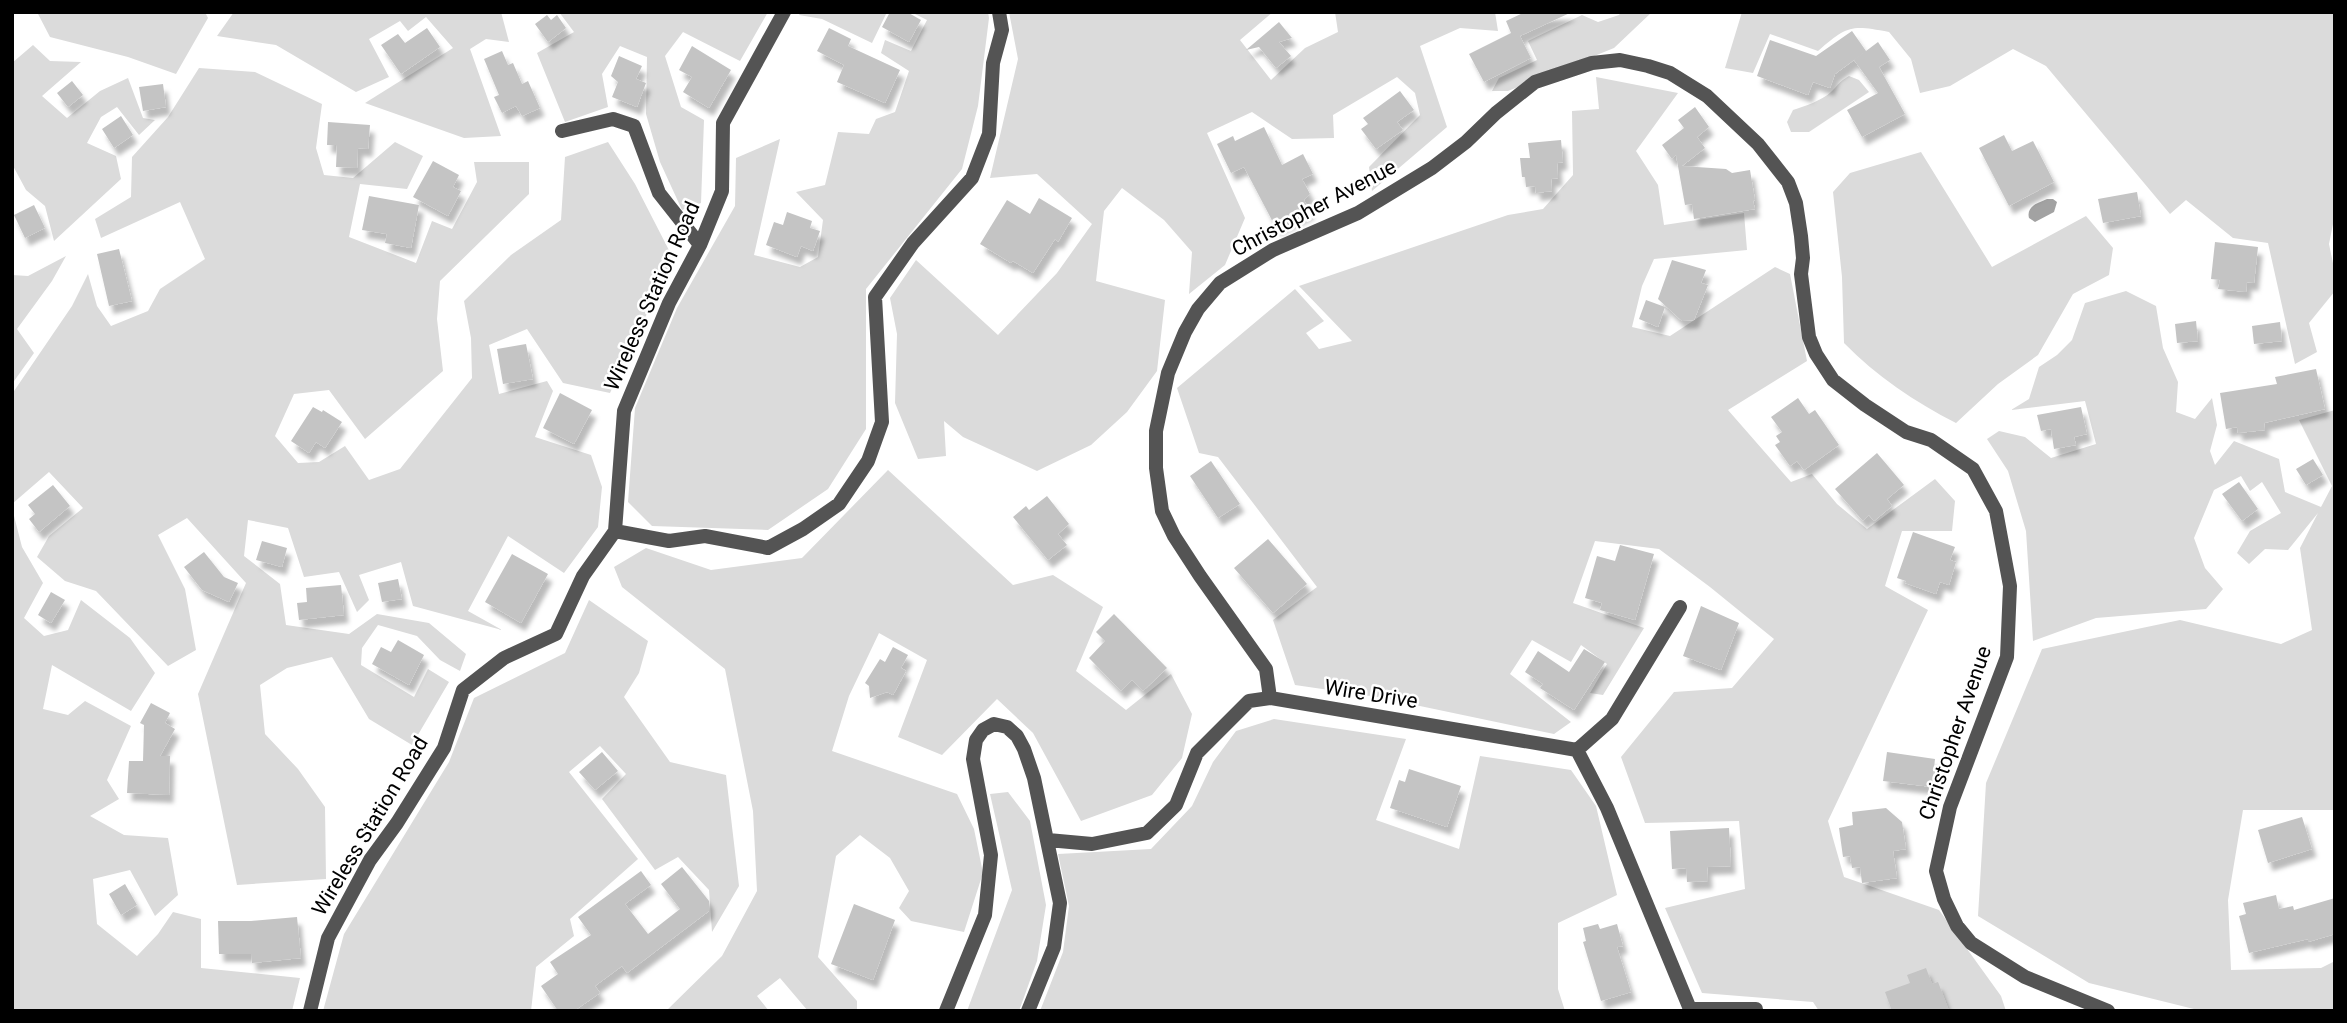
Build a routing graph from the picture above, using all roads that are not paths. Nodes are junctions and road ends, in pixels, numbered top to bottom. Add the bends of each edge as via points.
1 (784, 12) edge
2 (999, 12) edge
3 (562, 131) dead end
4 (699, 245) junction
5 (615, 531) junction
6 (1680, 607) dead end
7 (1270, 698) junction
8 (1577, 750) junction
9 (1048, 840) junction
10 (1756, 1009) edge
11 (310, 1011) edge
12 (946, 1011) edge
13 (1028, 1011) edge
14 (2108, 1011) edge

1 - 4 street, Wireless Station Road via 723,122 722,191
2 - 5 street via 1002,30 993,63 989,134 972,178 913,243 875,298 882,422 868,461 839,504 768,548 705,536 669,541
3 - 4 street via 613,118 634,127 659,193
4 - 5 street, Wireless Station Road via 624,411
5 - 11 street, Wireless Station Road via 583,576 556,634 503,658 463,690 444,748 370,860 328,938
6 - 8 street via 1612,719
7 - 8 street, Wire Drive
7 - 9 street via 1249,701 1197,753 1176,805 1147,833 1092,844
7 - 14 street, Christopher Avenue via 1266,669 1200,576 1162,511 1156,430 1168,373 1198,309 1220,283 1273,250 1357,213 1432,167 1535,82 1592,63 1620,60 1670,73 1707,96 1758,144 1787,182 1801,236 1809,337 1833,380 1906,432 1931,440 1973,469 1996,511 2010,586 2007,657 1950,807 1936,870 1944,899 1971,943 2025,977
8 - 10 street via 1607,808 1690,1009
9 - 12 street via 1024,748 1007,727 994,724 976,740 973,759 991,855 985,915
9 - 13 street via 1060,903 1054,947

